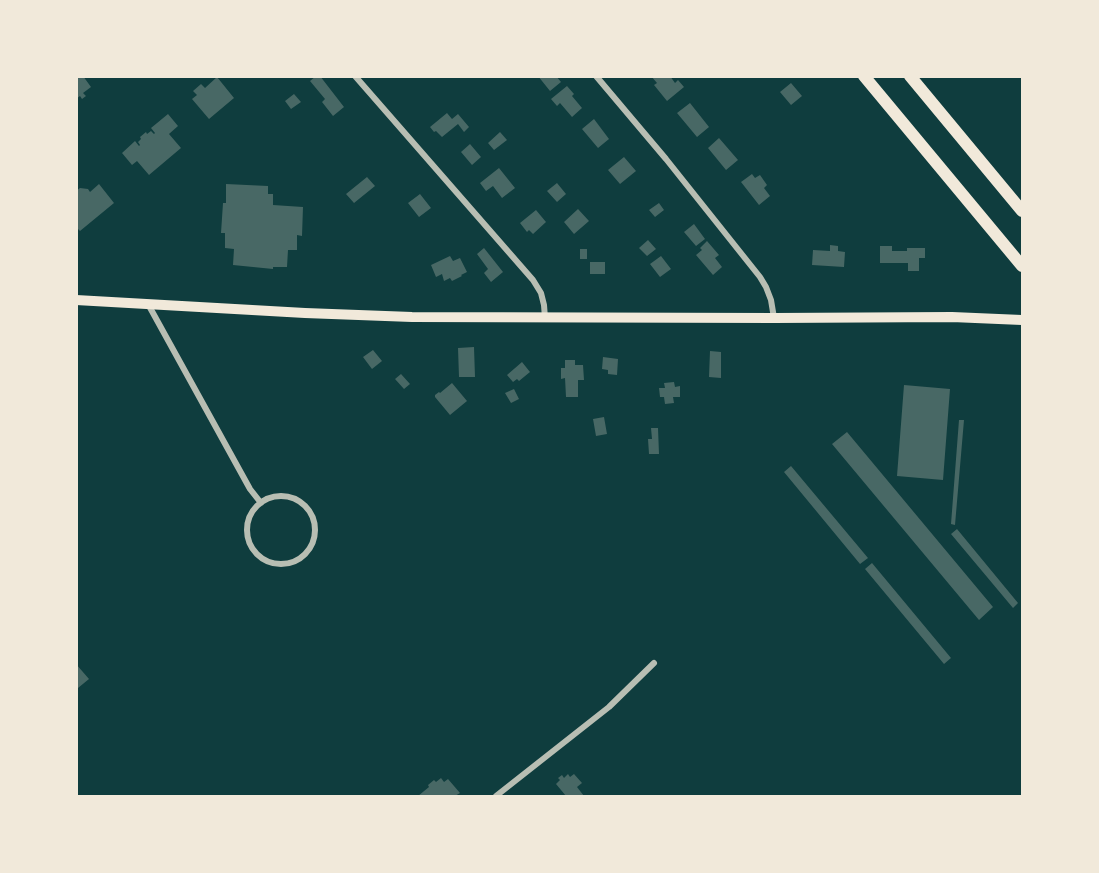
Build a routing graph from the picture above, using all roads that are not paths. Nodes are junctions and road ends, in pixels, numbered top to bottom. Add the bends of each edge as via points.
1 (355, 76) edge
2 (596, 76) edge
3 (864, 76) edge
4 (910, 76) edge
5 (1023, 211) edge
6 (1023, 266) edge
7 (76, 300) edge
8 (148, 304) junction
9 (545, 318) junction
10 (774, 318) junction
11 (1023, 320) edge
12 (261, 504) junction
13 (654, 663) dead end
14 (496, 796) edge

1 - 9 street via 533,280 541,294
2 - 10 street via 760,277
3 - 6 highway
4 - 5 highway
7 - 8 main road
8 - 9 main road via 305,313
8 - 12 street
9 - 10 main road
10 - 11 main road
12 - 12 street via 278,496 305,506 315,532 302,557 282,564 262,558 255,551 250,542 249,521
13 - 14 street via 609,707

